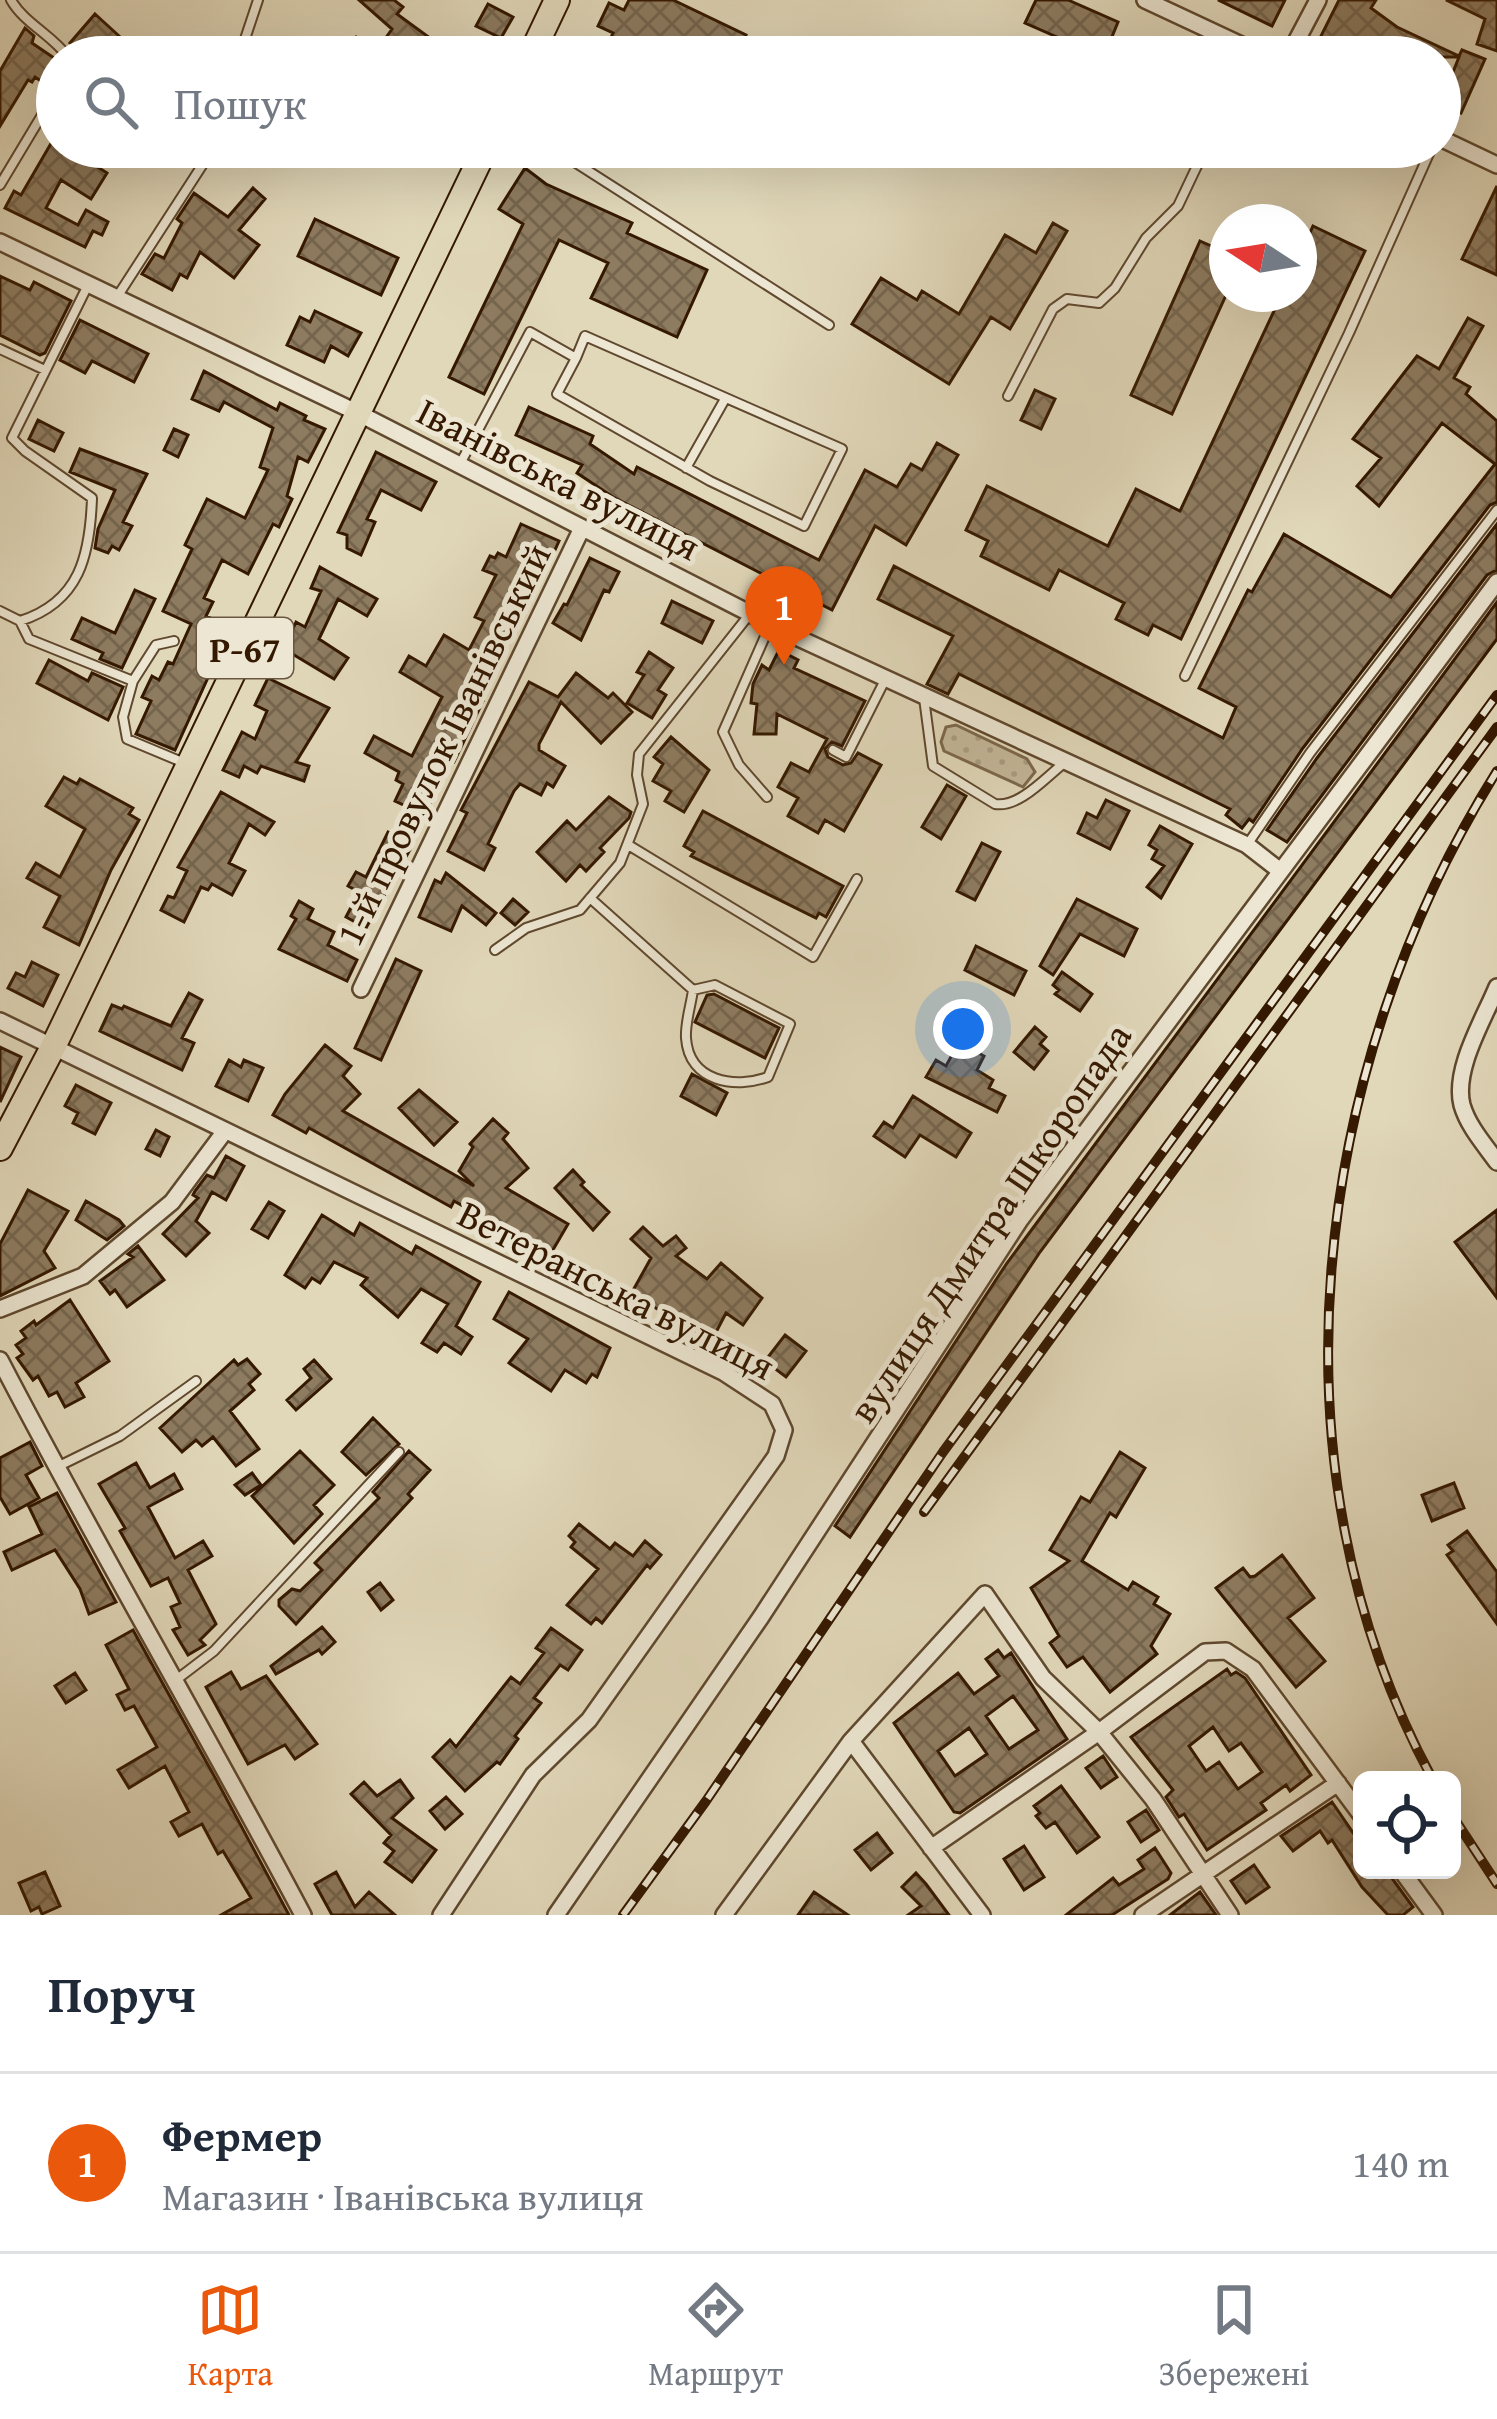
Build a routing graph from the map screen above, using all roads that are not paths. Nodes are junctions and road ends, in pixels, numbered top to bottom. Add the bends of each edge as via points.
1 (11, 0) edge
2 (258, 0) edge
3 (557, 0) edge
4 (1145, 0) edge
5 (1318, 0) edge
6 (50, 36) edge
7 (246, 36) edge
8 (540, 36) edge
9 (1218, 36) edge
10 (1299, 36) edge
11 (36, 125) edge
12 (1461, 148) edge
13 (1497, 165) edge
14 (200, 168) edge
15 (476, 168) edge
16 (583, 168) edge
17 (1196, 168) edge
18 (1423, 168) edge
19 (0, 185) edge
20 (0, 242) edge
21 (88, 284) junction
22 (116, 297) junction
23 (829, 325) dead end
24 (0, 349) edge
25 (576, 358) junction
26 (45, 370) junction
27 (1008, 396) dead end
28 (724, 399) junction
29 (358, 413) junction
30 (460, 465) junction
31 (686, 468) junction
32 (1497, 510) edge
33 (582, 528) junction
34 (1497, 582) edge
35 (0, 611) edge
36 (750, 614) junction
37 (20, 621) junction
38 (771, 624) junction
39 (173, 641) dead end
40 (1185, 676) dead end
41 (885, 678) junction
42 (133, 681) junction
43 (924, 697) junction
44 (833, 750) dead end
45 (1066, 762) junction
46 (189, 765) junction
47 (767, 797) dead end
48 (1247, 845) junction
49 (630, 846) junction
50 (1279, 870) junction
51 (857, 879) dead end
52 (590, 898) junction
53 (495, 950) dead end
54 (1497, 987) edge
55 (361, 989) dead end
56 (693, 990) junction
57 (0, 1021) edge
58 (53, 1047) junction
59 (225, 1130) junction
60 (0, 1148) edge
61 (1497, 1162) edge
62 (0, 1309) edge
63 (0, 1360) edge
64 (196, 1381) dead end
65 (399, 1452) dead end
66 (56, 1468) junction
67 (176, 1680) junction
68 (1099, 1732) junction
69 (851, 1741) junction
70 (1338, 1783) junction
71 (1353, 1804) edge
72 (932, 1848) junction
73 (1200, 1876) junction
74 (1408, 1879) edge
75 (303, 1915) edge
76 (441, 1915) edge
77 (556, 1915) edge
78 (724, 1915) edge
79 (982, 1915) edge
80 (1143, 1915) edge
81 (1230, 1915) edge
82 (1434, 1915) edge

1 - 6 lane
2 - 7 lane
3 - 8 main road
4 - 9 street
5 - 10 street
11 - 19 lane
12 - 13 street
14 - 22 lane
15 - 29 main road, Р-67
16 - 23 lane
17 - 27 lane via 1178,206 1115,288 1099,303 1066,299 1053,309
18 - 40 lane
20 - 21 street, Іванівська вулиця
21 - 22 street, Іванівська вулиця
21 - 26 lane
22 - 29 street, Іванівська вулиця
24 - 26 lane
25 - 28 lane via 585,336
25 - 30 lane via 530,332
25 - 31 lane via 557,394
26 - 37 lane via 12,438 92,498 92,528 82,573 44,613
28 - 31 lane
28 - 31 lane via 842,449 804,526
29 - 30 street, Іванівська вулиця
29 - 46 main road, Р-67
30 - 33 street, Іванівська вулиця
32 - 48 lane
33 - 36 street, Іванівська вулиця
33 - 55 street, 1-й провулок Іванівський
34 - 50 street, вулиця Дмитра Шкоропада
35 - 37 lane
36 - 38 street, Іванівська вулиця
36 - 49 lane via 639,754 643,804
37 - 42 lane via 28,639
38 - 41 street, Іванівська вулиця
38 - 47 lane via 723,732
39 - 42 lane via 156,645
41 - 43 street, Іванівська вулиця
41 - 44 lane via 846,757
42 - 46 lane via 123,717 127,739
43 - 45 street, Іванівська вулиця
43 - 45 lane via 933,766 995,804 1016,801
45 - 48 street, Іванівська вулиця
46 - 58 main road, Р-67
48 - 50 street, Іванівська вулиця
49 - 51 lane via 813,957
49 - 52 lane
50 - 77 street, вулиця Дмитра Шкоропада via 1020,1220
52 - 53 lane
52 - 56 lane
54 - 61 street via 1463,1072 1460,1101
56 - 56 lane via 686,1039 693,1063 722,1084 768,1077 790,1024 715,986
57 - 58 street, Ветеранська вулиця
58 - 59 street, Ветеранська вулиця
58 - 60 main road, Р-67
59 - 62 street via 172,1202 82,1276
59 - 76 street, Ветеранська вулиця via 723,1372 772,1404 784,1430 776,1456 654,1631 590,1720 533,1775
63 - 66 street
64 - 66 lane via 120,1436
65 - 67 lane via 214,1651
66 - 67 street
67 - 75 street
68 - 69 street via 1043,1678 985,1594
68 - 70 street via 1204,1652 1226,1652 1252,1669
68 - 72 street
68 - 73 street via 1153,1798
69 - 72 street
69 - 78 street
70 - 71 street
70 - 73 street
72 - 79 street
73 - 80 street
73 - 81 street
74 - 82 street

